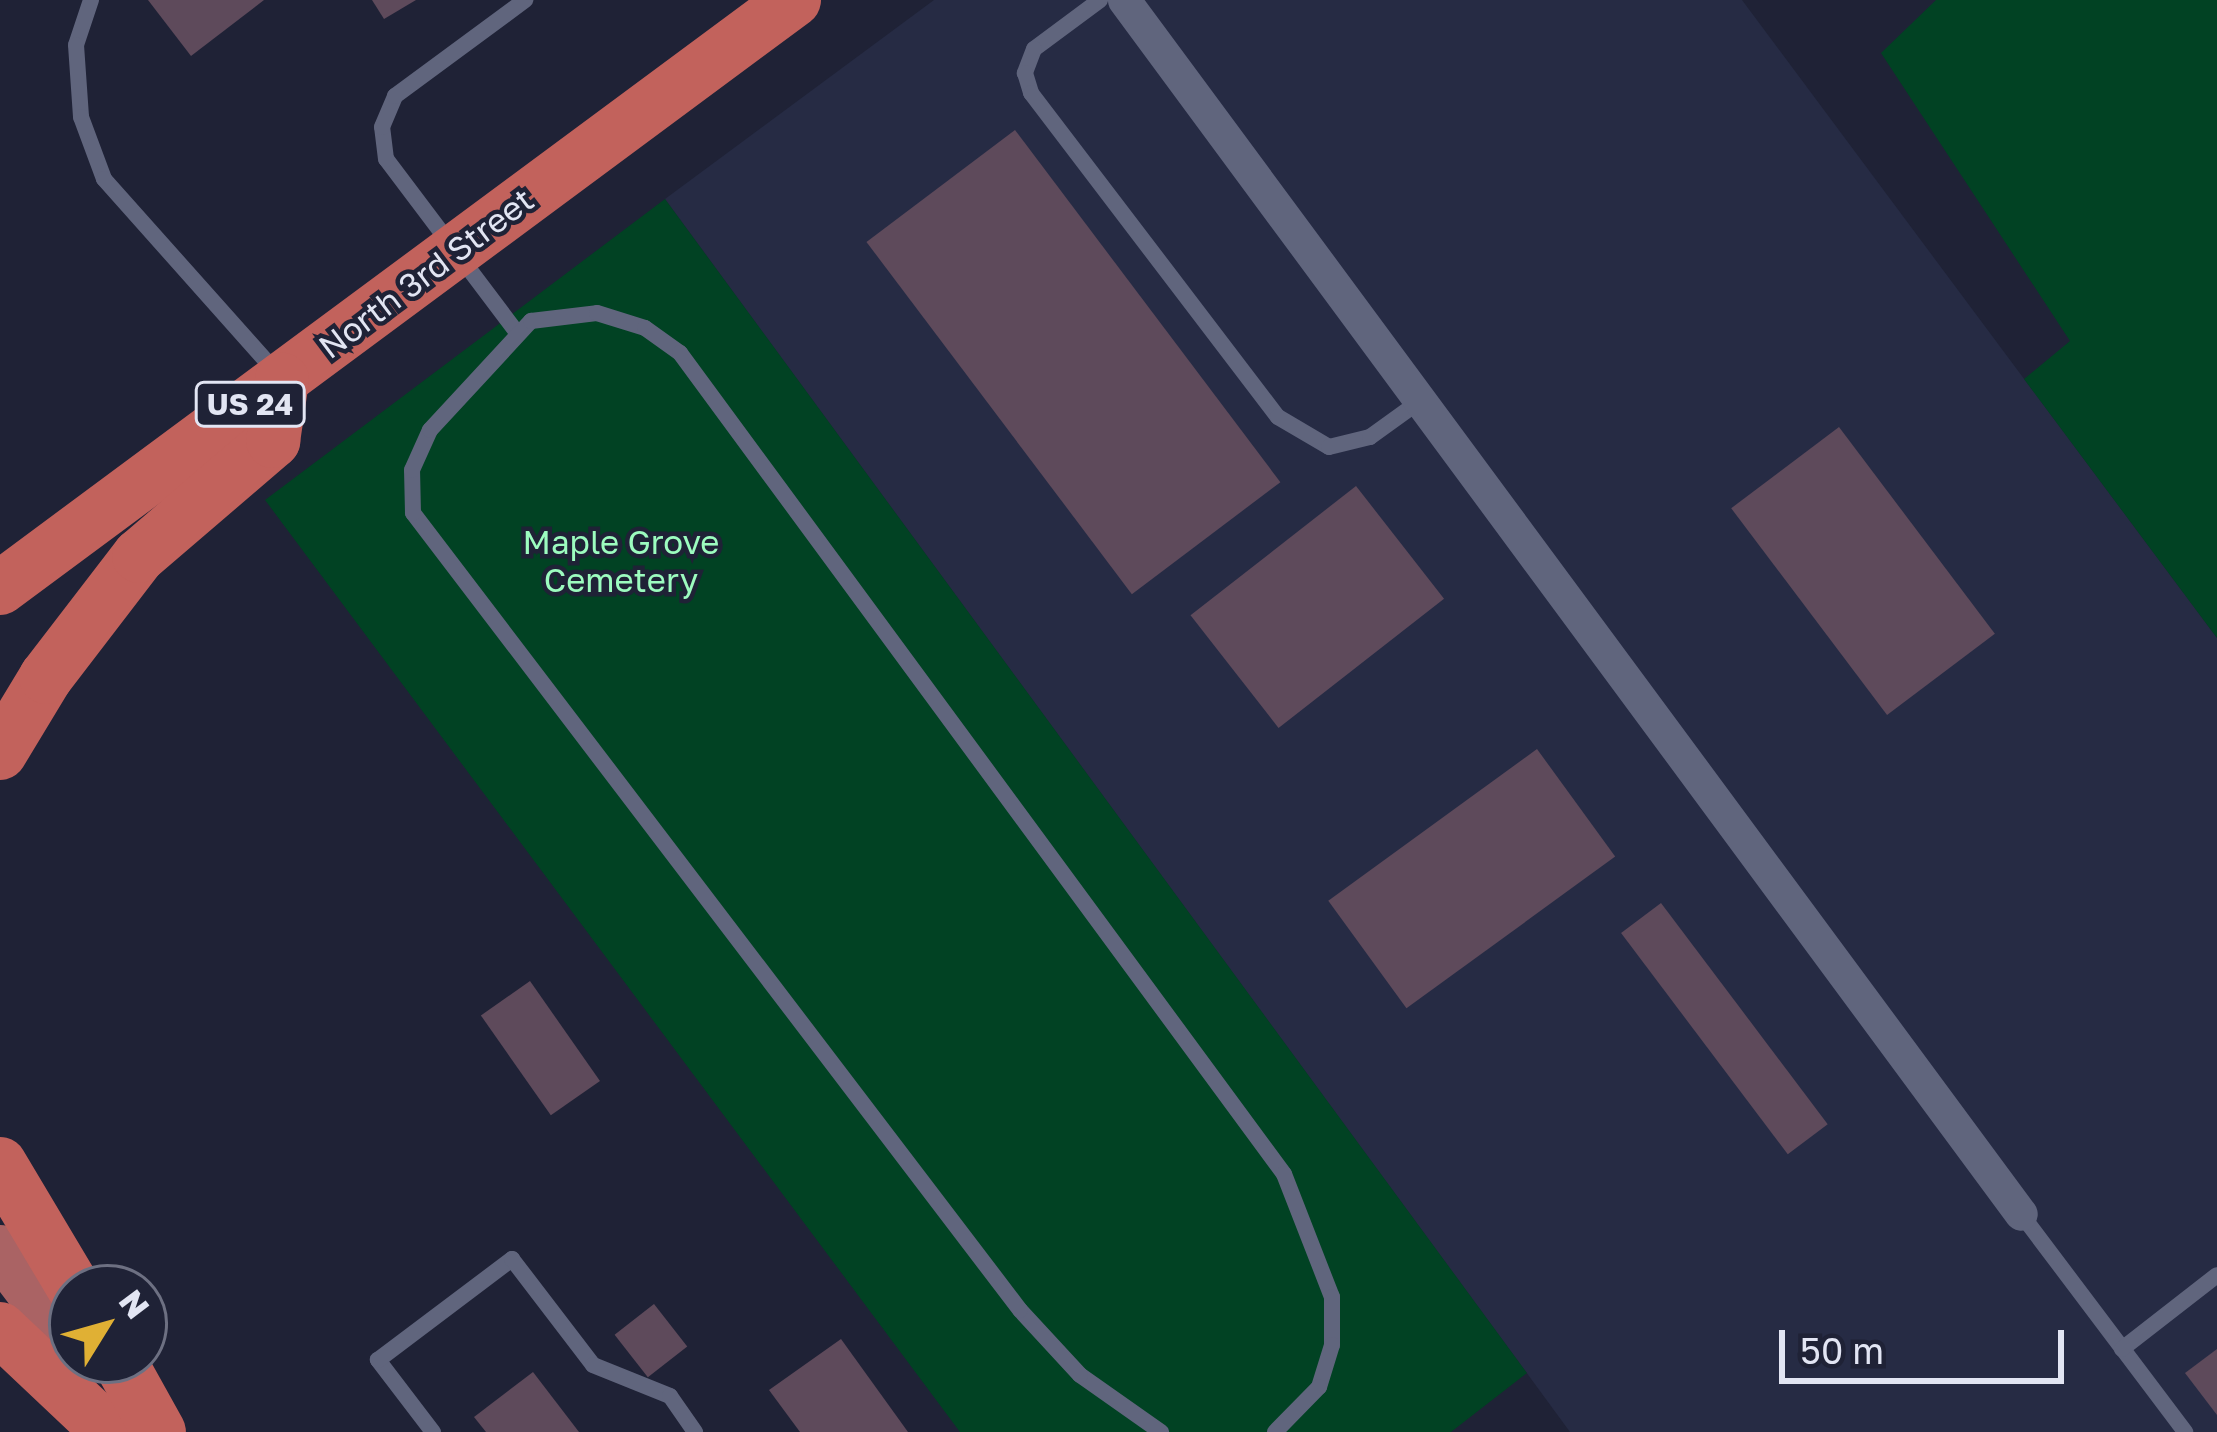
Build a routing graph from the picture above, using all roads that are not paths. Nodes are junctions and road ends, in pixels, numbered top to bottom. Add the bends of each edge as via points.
1 (91, 0) edge
2 (525, 0) edge
3 (794, 0) edge
4 (1100, 0) edge
5 (1124, 0) edge
6 (454, 251) junction
7 (515, 330) junction
8 (283, 380) junction
9 (1420, 401) junction
10 (0, 588) edge
11 (0, 753) edge
12 (0, 1164) edge
13 (2021, 1214) joint
14 (0, 1250) edge
15 (60, 1264) edge
16 (2217, 1276) edge
17 (48, 1313) edge
18 (0, 1329) edge
19 (2122, 1349) junction
20 (102, 1384) edge
21 (132, 1384) edge
22 (109, 1432) edge
23 (139, 1432) edge
24 (159, 1432) edge
25 (433, 1432) edge
26 (695, 1432) edge
27 (1161, 1432) edge
28 (1275, 1432) edge
29 (2185, 1432) edge

1 - 8 lane via 76,45 82,117 104,179
2 - 6 lane via 395,96 382,127 386,159
3 - 6 highway, North 3rd Street / US 24
4 - 9 lane via 1034,49 1025,73 1031,93 1278,417 1328,447 1370,437
5 - 9 street
6 - 7 lane
6 - 8 highway, North 3rd Street / US 24
7 - 27 lane via 486,375 430,430 412,470 413,513 1020,1310 1080,1375
7 - 28 lane via 531,320 597,313 645,328 680,353 1284,1174 1332,1297 1332,1345 1319,1387
8 - 10 highway, North 3rd Street / US 24
8 - 11 highway via 273,440 139,556 46,677
9 - 13 street
12 - 15 highway
13 - 19 lane
14 - 17 main road
16 - 19 lane
18 - 22 highway
19 - 29 lane
20 - 23 main road
21 - 24 highway
25 - 26 lane via 378,1360 512,1259 593,1365 670,1396

